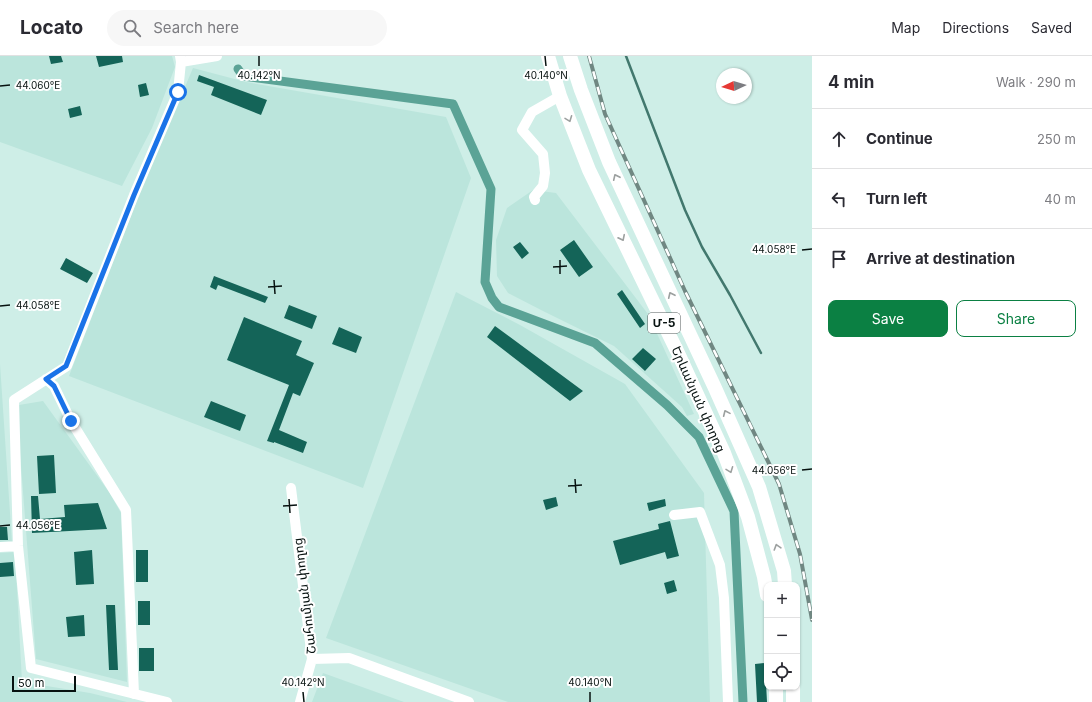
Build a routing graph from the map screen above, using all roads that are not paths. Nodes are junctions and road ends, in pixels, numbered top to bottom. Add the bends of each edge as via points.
1 (217, 56) edge
2 (548, 56) edge
3 (570, 56) edge
4 (181, 59) edge
5 (560, 96) junction
6 (535, 200) dead end
7 (46, 379) junction
8 (291, 488) dead end
9 (674, 515) dead end
10 (18, 546) junction
11 (0, 547) edge
12 (765, 582) edge
13 (785, 582) edge
14 (312, 659) junction
15 (776, 690) edge
16 (793, 690) edge
17 (134, 694) junction
18 (167, 702) edge
19 (300, 702) edge
20 (469, 702) edge
21 (728, 702) edge
22 (776, 702) edge
23 (793, 702) edge

1 - 4 street
2 - 5 highway, Երևանյան փողոց / Մ-5
13 -> 3 highway, Երևանյան փողոց / Մ-5 via 784,571 759,487 610,162
4 - 7 street via 178,92 66,366
5 - 6 street via 532,112 522,130 543,154 543,186 534,197
5 -> 12 highway, Երևանյան փողոց / Մ-5 via 589,170 724,453 748,517
7 - 10 street via 14,400
7 - 17 street via 54,386 71,421 126,510
8 - 14 street, Շահումյան փողոց
9 - 21 street via 700,512 720,565 724,598
10 - 11 street
10 - 17 street via 31,668
14 - 19 street, Շահումյան փողոց
14 - 20 street via 349,658
15 - 22 highway
16 - 23 highway
17 - 18 street

